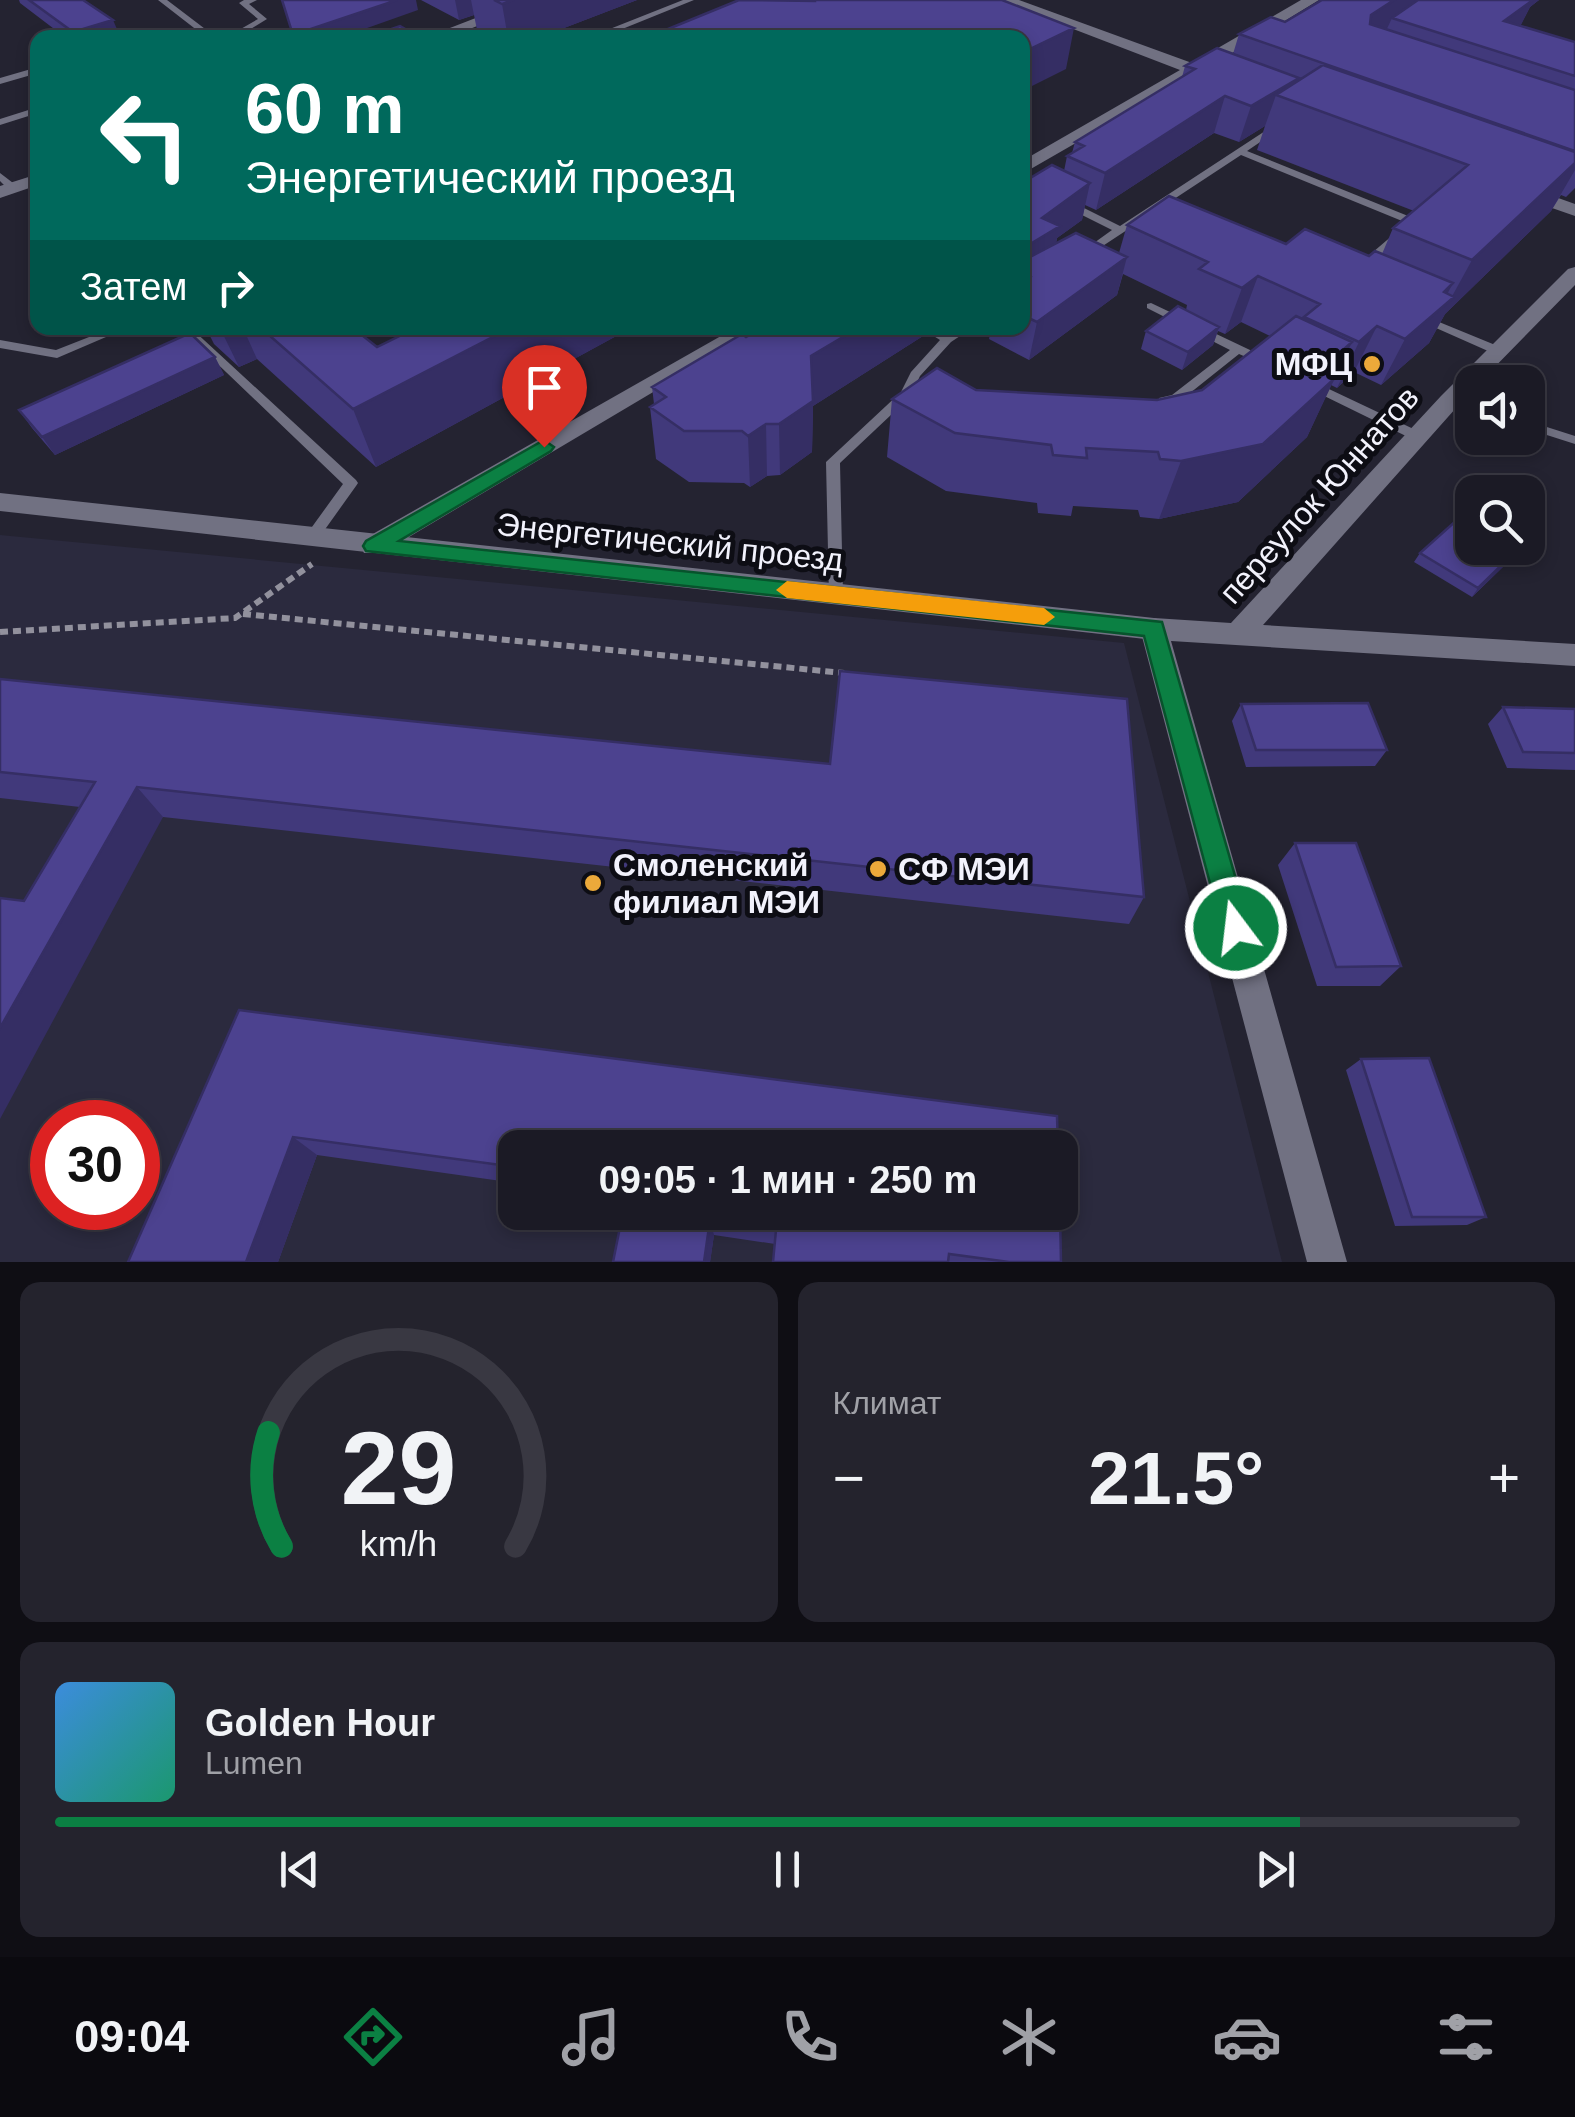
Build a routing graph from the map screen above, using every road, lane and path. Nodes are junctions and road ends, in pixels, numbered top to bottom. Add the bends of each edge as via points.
1 (162, 0) edge
2 (253, 0) edge
3 (536, 0) edge
4 (690, 0) edge
5 (1005, 0) edge
6 (1312, 0) edge
7 (202, 30) edge
8 (243, 30) edge
9 (453, 30) edge
10 (612, 30) edge
11 (1192, 70) junction
12 (30, 72) edge
13 (0, 80) edge
14 (1232, 84) edge
15 (30, 113) edge
16 (1287, 121) edge
17 (0, 122) edge
18 (1238, 151) junction
19 (1030, 164) edge
20 (30, 181) edge
21 (1505, 185) edge
22 (4, 186) edge
23 (1054, 198) edge
24 (1575, 210) edge
25 (1147, 214) junction
26 (1164, 221) edge
27 (1118, 229) junction
28 (1078, 258) edge
29 (1357, 272) edge
30 (1575, 272) edge
31 (1151, 306) dead end
32 (1413, 314) edge
33 (103, 335) edge
34 (192, 335) edge
35 (404, 335) edge
36 (738, 335) edge
37 (940, 335) edge
38 (955, 335) edge
39 (948, 339) junction
40 (434, 341) edge
41 (0, 344) edge
42 (1238, 350) junction
43 (1501, 352) junction
44 (1256, 358) edge
45 (1491, 365) edge
46 (1292, 375) edge
47 (906, 394) junction
48 (923, 397) edge
49 (1142, 405) edge
50 (1455, 409) edge
51 (1545, 430) edge
52 (1418, 436) junction
53 (1575, 440) edge
54 (0, 502) edge
55 (312, 538) junction
56 (342, 542) junction
57 (373, 546) junction
58 (836, 595) junction
59 (243, 614) junction
60 (1154, 628) junction
61 (0, 632) edge
62 (1238, 634) junction
63 (1575, 655) edge
64 (858, 674) edge
65 (1326, 1262) edge

1 - 7 lane
2 - 8 lane via 242,4 263,19
3 - 9 street
4 - 10 lane
5 - 11 street via 1054,24
6 - 11 street
11 - 14 street
11 - 19 street
12 - 13 lane
15 - 17 lane
16 - 18 lane
18 - 25 lane
18 - 29 lane via 1414,222
20 - 22 street
21 - 24 street
23 - 27 lane
25 - 26 lane
25 - 27 lane
27 - 28 lane
30 - 43 street, переулок Юннатов
31 - 42 lane
32 - 43 lane
33 - 41 lane via 57,354
34 - 55 lane via 351,483
35 - 40 lane via 420,348
36 - 57 street
37 - 39 lane
38 - 39 lane
39 - 47 lane via 914,375
42 - 44 lane
42 - 49 lane via 1176,398
43 - 45 street, переулок Юннатов
46 - 52 lane
47 - 48 lane
47 - 58 lane via 833,462
50 - 52 street, переулок Юннатов
51 - 53 lane
52 - 62 street, переулок Юннатов
54 - 55 street, Энергетический проезд
55 - 56 street, Энергетический проезд
56 - 57 street, Энергетический проезд
56 - 59 path
57 - 58 street, Энергетический проезд
58 - 60 street, Энергетический проезд
59 - 61 path
59 - 64 path
60 - 62 street, Энергетический проезд
60 - 65 street
62 - 63 street, Энергетический проезд

